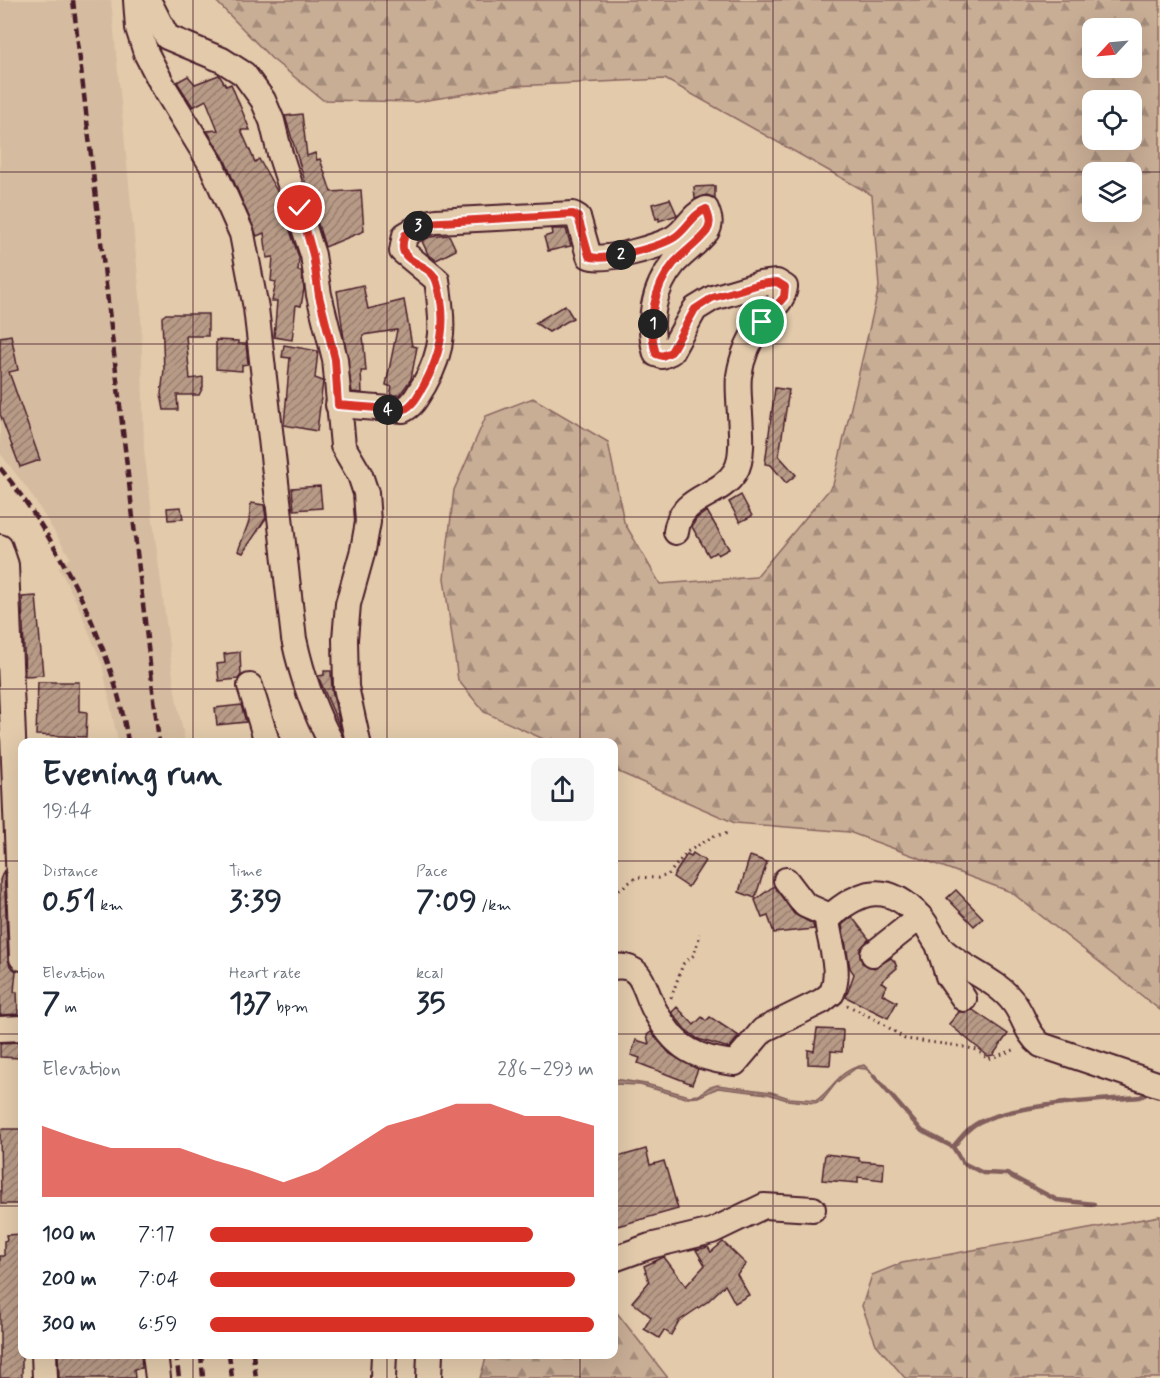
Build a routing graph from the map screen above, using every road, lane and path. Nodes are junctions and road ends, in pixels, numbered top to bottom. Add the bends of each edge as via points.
1 (136, 0) edge
2 (148, 0) edge
3 (338, 405) junction
4 (675, 532) dead end
5 (0, 547) edge
6 (250, 686) dead end
7 (266, 738) edge
8 (329, 738) edge
9 (357, 738) edge
10 (729, 833) dead end
11 (14, 869) edge
12 (786, 880) dead end
13 (618, 890) edge
14 (18, 914) edge
15 (830, 916) junction
16 (920, 917) junction
17 (700, 934) dead end
18 (938, 944) junction
19 (873, 954) dead end
20 (618, 967) edge
21 (827, 997) junction
22 (964, 999) dead end
23 (656, 1013) junction
24 (0, 1029) edge
25 (18, 1029) edge
26 (1051, 1049) junction
27 (1160, 1085) edge
28 (813, 1209) dead end
29 (618, 1257) edge
30 (44, 1359) edge
31 (156, 1359) edge
32 (384, 1359) edge
33 (430, 1359) edge
34 (45, 1378) edge
35 (158, 1378) edge
36 (383, 1378) edge
37 (429, 1378) edge

1 - 8 street via 138,28 146,53 212,164 242,234 256,308 294,639 302,677
2 - 3 street via 167,37 222,60 244,74 263,100 313,255 335,359
3 - 4 street via 403,410 415,400 436,364 443,330 437,280 402,251 405,235 416,227 436,221 573,214 578,217 589,256 601,258 674,238 706,209 711,221 708,230 673,264 655,294 652,340 656,354 671,352 695,309 712,298 760,284 777,282 785,287 784,297 762,322 746,349 739,377 740,439 735,472 686,507
3 - 9 street via 343,446 360,475 367,503 368,522 348,604 345,639 346,687
5 - 11 street via 6,565
6 - 7 street
10 - 13 path via 714,836 687,852 668,874 658,878 637,877
11 - 14 street
12 - 15 street via 805,905
15 - 16 street via 846,903 872,892 901,902
15 - 21 street via 822,943 837,969 835,985
16 - 18 street
16 - 19 street
17 - 23 path via 694,956 683,964 670,1001
18 - 22 street via 948,976
18 - 26 street via 1002,990 1016,1005 1032,1038
20 - 23 street via 629,968 644,980
21 - 23 street via 764,1030 735,1063 701,1056 679,1044
21 - 26 path via 882,1023 905,1039 977,1050 988,1059 1016,1049
24 - 25 street
26 - 27 street
28 - 29 street via 764,1206 712,1231
30 - 34 street
31 - 35 street
32 - 36 street
33 - 37 street

